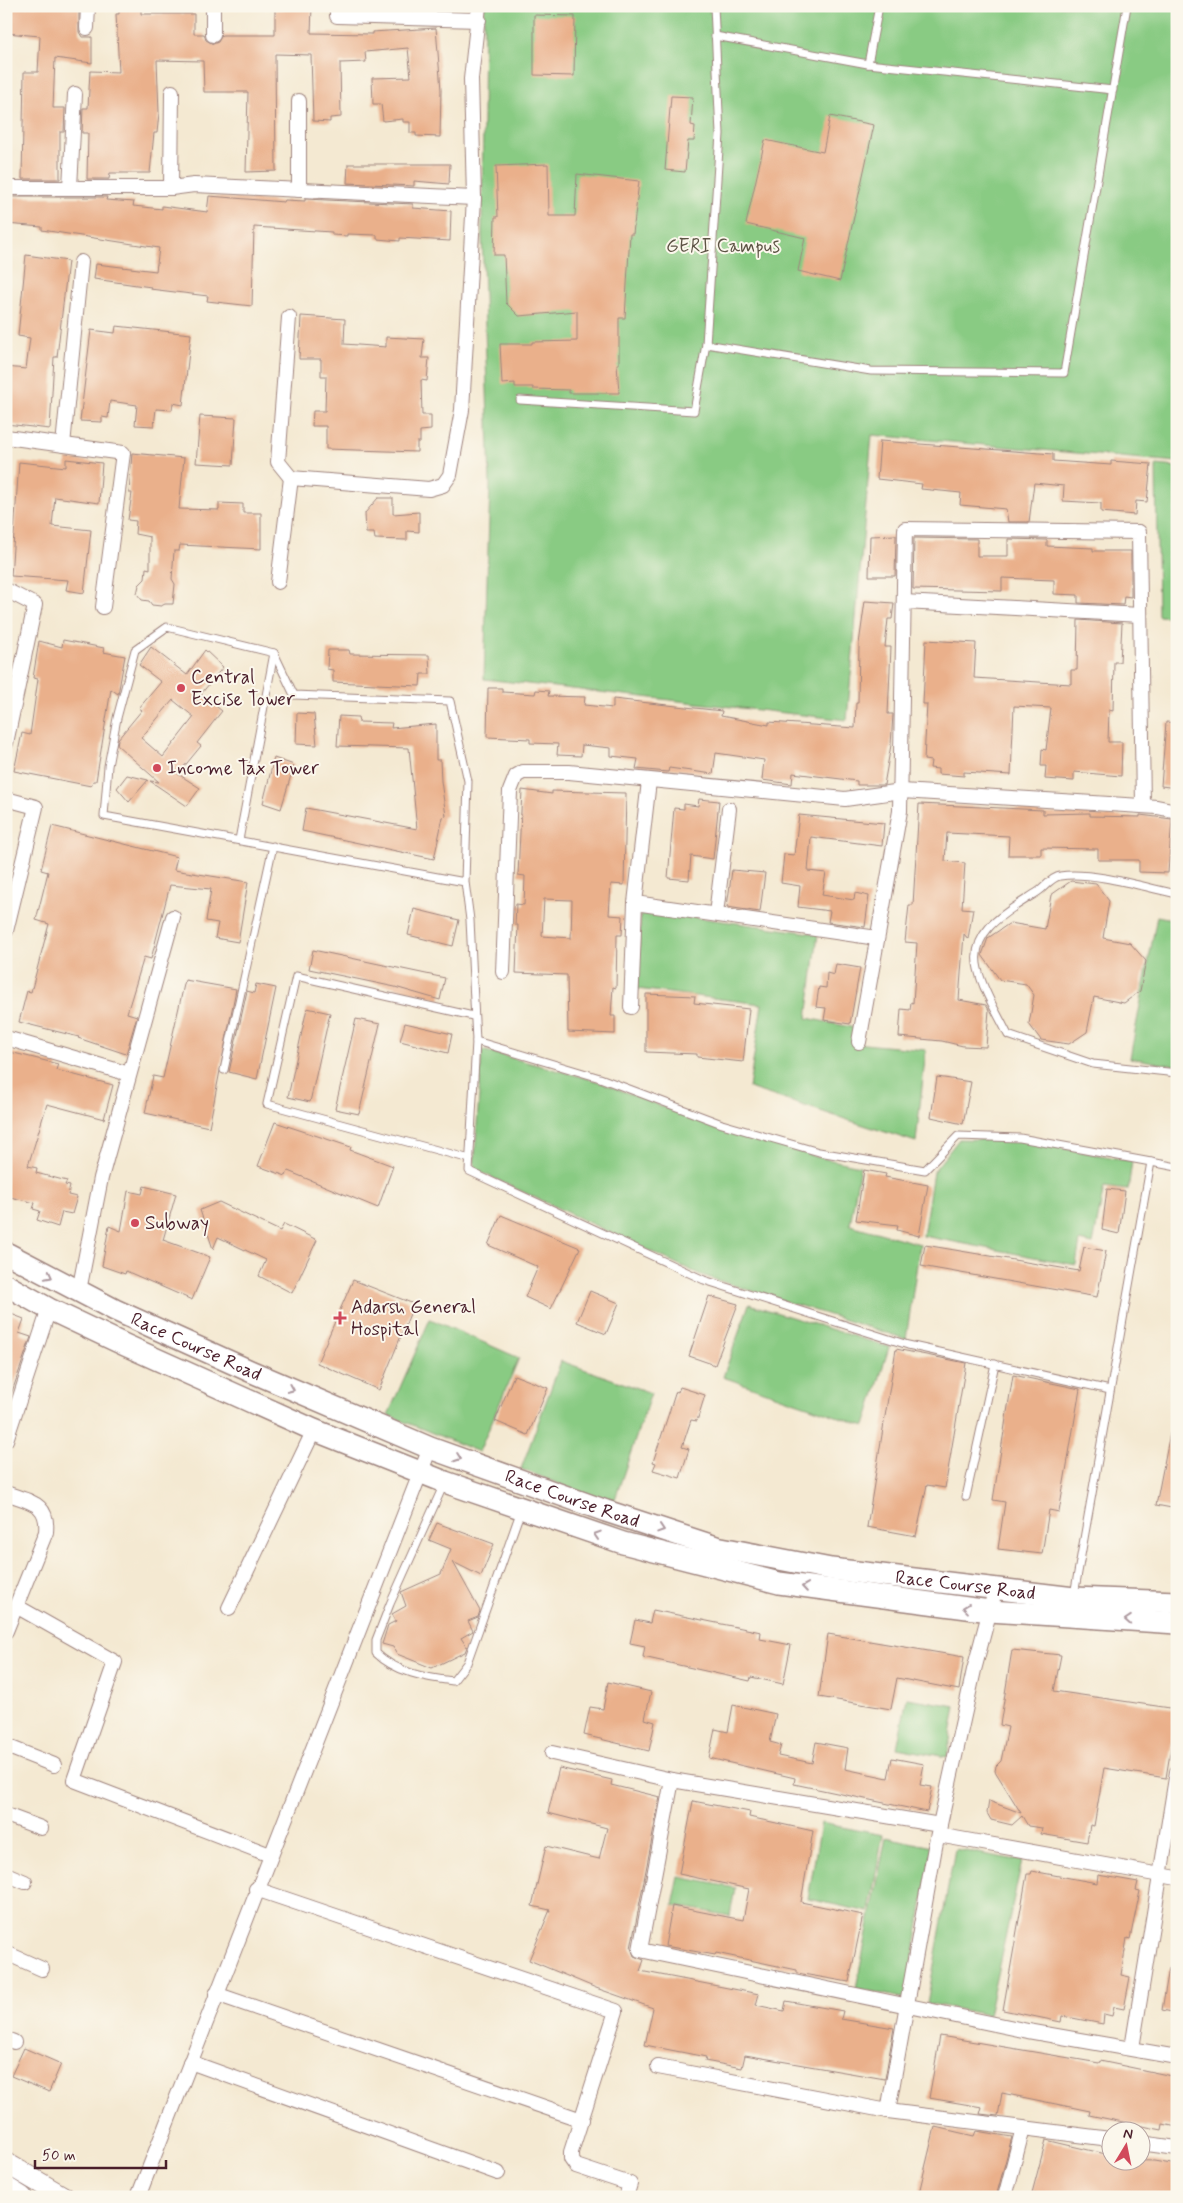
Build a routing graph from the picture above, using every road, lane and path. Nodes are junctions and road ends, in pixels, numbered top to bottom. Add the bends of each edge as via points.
1 (88, 6) edge
2 (213, 6) edge
3 (337, 6) edge
4 (714, 6) edge
5 (879, 6) edge
6 (1127, 6) edge
7 (479, 13) edge
8 (87, 28) dead end
9 (213, 34) dead end
10 (715, 36) junction
11 (868, 64) junction
12 (1113, 90) junction
13 (172, 92) dead end
14 (75, 94) dead end
15 (299, 101) dead end
16 (70, 187) junction
17 (6, 188) edge
18 (171, 188) junction
19 (299, 190) junction
20 (474, 198) junction
21 (81, 262) dead end
22 (289, 317) dead end
23 (706, 344) junction
24 (520, 400) dead end
25 (6, 437) edge
26 (63, 445) junction
27 (291, 478) junction
28 (278, 582) dead end
29 (6, 590) edge
30 (904, 602) junction
31 (103, 607) dead end
32 (1140, 615) junction
33 (274, 653) junction
34 (6, 743) edge
35 (649, 781) junction
36 (902, 791) junction
37 (6, 799) edge
38 (1143, 806) junction
39 (729, 809) dead end
40 (1177, 811) edge
41 (238, 840) junction
42 (273, 846) junction
43 (465, 882) junction
44 (1177, 894) edge
45 (635, 903) junction
46 (716, 914) junction
47 (173, 917) dead end
48 (6, 931) edge
49 (877, 938) junction
50 (503, 972) dead end
51 (631, 1007) dead end
52 (473, 1016) junction
53 (6, 1038) edge
54 (476, 1040) junction
55 (859, 1042) dead end
56 (224, 1070) dead end
57 (1177, 1073) edge
58 (129, 1074) junction
59 (470, 1159) junction
60 (1151, 1162) junction
61 (1177, 1167) edge
62 (6, 1253) edge
63 (6, 1285) edge
64 (79, 1291) junction
65 (50, 1308) junction
66 (995, 1364) junction
67 (1110, 1390) junction
68 (314, 1430) junction
69 (6, 1440) edge
70 (430, 1448) junction
71 (420, 1473) junction
72 (445, 1482) junction
73 (6, 1493) edge
74 (966, 1497) dead end
75 (521, 1510) junction
76 (996, 1588) junction
77 (1177, 1602) edge
78 (1072, 1607) junction
79 (229, 1608) dead end
80 (12, 1609) edge
81 (990, 1611) junction
82 (1177, 1623) edge
83 (6, 1632) edge
84 (6, 1746) edge
85 (552, 1753) dead end
86 (54, 1765) dead end
87 (1177, 1772) edge
88 (672, 1780) junction
89 (6, 1815) edge
90 (41, 1828) dead end
91 (939, 1830) junction
92 (270, 1856) junction
93 (6, 1874) edge
94 (1159, 1876) junction
95 (1177, 1878) edge
96 (25, 1882) dead end
97 (256, 1889) junction
98 (6, 1953) edge
99 (42, 1969) dead end
100 (216, 1994) junction
101 (908, 2004) junction
102 (1132, 2048) junction
103 (1177, 2057) edge
104 (190, 2062) junction
105 (658, 2067) dead end
106 (888, 2111) junction
107 (582, 2120) junction
108 (1023, 2128) junction
109 (1100, 2138) edge
110 (1150, 2144) edge
111 (1177, 2148) edge
112 (6, 2162) edge
113 (498, 2173) dead end
114 (6, 2188) edge
115 (22, 2197) edge
116 (64, 2197) edge
117 (138, 2197) edge
118 (626, 2197) edge
119 (1005, 2197) edge

1 - 8 street
2 - 9 street
3 - 7 street via 337,16
4 - 10 lane
5 - 11 lane
6 - 12 lane
7 - 20 street via 471,79
10 - 11 lane
10 - 23 lane via 720,134
11 - 12 lane
12 - 23 lane via 1064,373 871,371
13 - 18 street
14 - 16 street
15 - 19 street
16 - 17 street
16 - 18 street
18 - 19 street via 194,185
19 - 20 street
20 - 27 street via 462,410 450,475 443,485 429,489
21 - 26 street
22 - 27 street via 278,462
23 - 24 lane via 694,411
25 - 26 street
26 - 31 street via 123,453
27 - 28 street
29 - 34 street via 35,605
30 - 32 street
30 - 32 street via 905,529 1139,532
30 - 36 street
32 - 38 street
33 - 41 lane
33 - 41 lane via 167,626 135,650 108,766 104,816
33 - 43 lane via 294,695 450,701 468,781
35 - 36 street via 845,799
35 - 45 street
35 - 50 street via 569,772 523,772 516,776 510,791
36 - 38 street
36 - 49 street
37 - 48 street via 36,807
38 - 40 street
39 - 46 street
41 - 42 lane
42 - 43 lane
42 - 56 lane
43 - 52 lane via 470,920
44 - 57 lane via 1080,874 1057,876 995,919 977,950 977,968 1008,1035 1093,1064
45 - 46 street
45 - 51 street
46 - 49 street
47 - 58 street
49 - 55 street
52 - 54 lane
52 - 59 lane via 296,976 267,1104
53 - 58 street
54 - 59 lane
54 - 60 lane via 600,1078 722,1124 818,1152 880,1164 925,1170 958,1136 1020,1138
58 - 64 street via 101,1178
59 - 66 lane via 469,1171 704,1280 908,1345
60 - 61 lane
60 - 67 lane
62 -> 64 main road, Race Course Road
63 - 65 main road, Race Course Road
64 -> 70 main road, Race Course Road via 250,1372
65 - 68 main road, Race Course Road
65 - 69 street
66 - 67 lane
66 - 74 lane
67 - 78 lane
68 - 71 main road, Race Course Road
68 - 79 street
70 - 71 street
70 -> 76 main road, Race Course Road via 716,1547 830,1569
71 - 72 main road, Race Course Road
71 - 92 street
72 - 75 main road, Race Course Road
72 - 75 lane via 376,1640 376,1653 386,1663 430,1678 453,1681 467,1663
73 - 80 street via 36,1504 42,1508 47,1520 46,1532
81 -> 75 main road, Race Course Road via 762,1580 623,1543
76 - 78 main road, Race Course Road
76 - 81 street
77 - 78 main road, Race Course Road
78 - 81 main road, Race Course Road
82 -> 78 main road, Race Course Road
80 - 83 street
80 - 92 street via 115,1662 74,1780
81 - 91 street
84 - 86 street
85 - 88 street
87 - 94 street
88 - 91 street
88 - 101 street via 640,1950
89 - 90 street
91 - 94 street
91 - 101 street
92 - 97 street
93 - 96 street
94 - 95 street
94 - 102 street
97 - 100 street
97 - 107 street via 616,2011
98 - 99 street
100 - 104 street
100 - 107 street
101 - 102 street via 1028,2031
101 - 106 street
102 - 103 street
104 - 113 street
104 - 117 street
105 - 106 street
106 - 108 street
107 - 118 street via 571,2159 576,2166 630,2184
108 - 109 street
108 - 119 street
110 - 111 street
112 - 116 street
114 - 115 street

